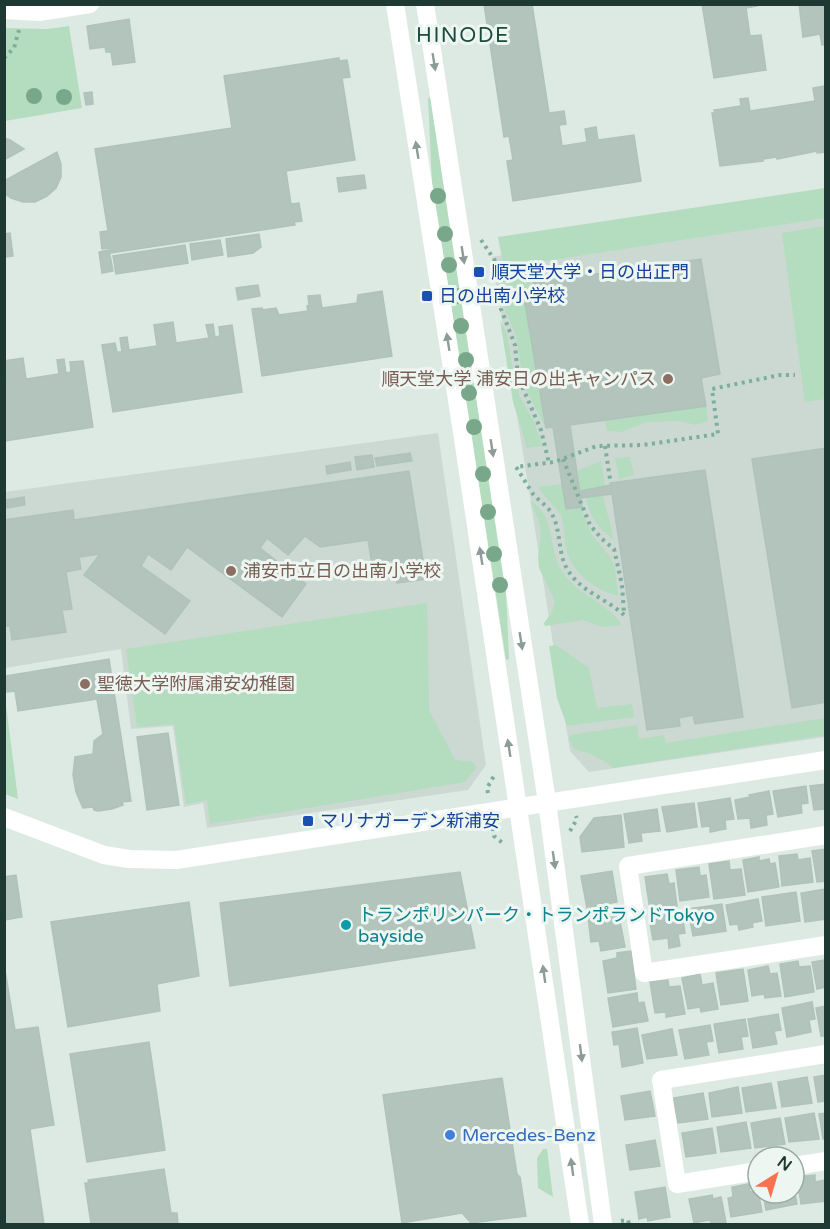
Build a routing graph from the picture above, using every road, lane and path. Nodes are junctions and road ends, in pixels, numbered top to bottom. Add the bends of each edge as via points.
1 (90, 4) edge
2 (394, 4) edge
3 (425, 4) edge
4 (4, 10) edge
5 (20, 29) dead end
6 (4, 58) edge
7 (481, 240) dead end
8 (501, 309) junction
9 (492, 310) dead end
10 (795, 375) dead end
11 (605, 446) junction
12 (563, 459) junction
13 (549, 463) junction
14 (610, 479) dead end
15 (825, 760) edge
16 (547, 802) junction
17 (518, 806) junction
18 (4, 817) edge
19 (825, 835) edge
20 (825, 945) edge
21 (825, 1054) edge
22 (825, 1161) edge
23 (806, 1164) edge
24 (746, 1173) edge
25 (580, 1224) edge
26 (603, 1224) edge

1 - 4 street via 39,12
17 -> 2 street
3 -> 16 street
5 - 6 path via 14,48
7 - 8 path via 502,271
8 - 9 path
8 - 13 path via 515,345 518,377 542,430
10 - 11 path via 712,389 718,434 663,443
11 - 12 path
11 - 14 path
12 - 13 path
12 - 13 path via 590,525 614,549 624,615 569,572 552,514 516,466
15 - 16 street
16 - 17 street
16 -> 26 street
17 - 18 street via 176,860 104,855
25 -> 17 street
19 - 20 street via 628,866 644,973
21 - 24 street via 661,1080 676,1184
22 - 23 street

